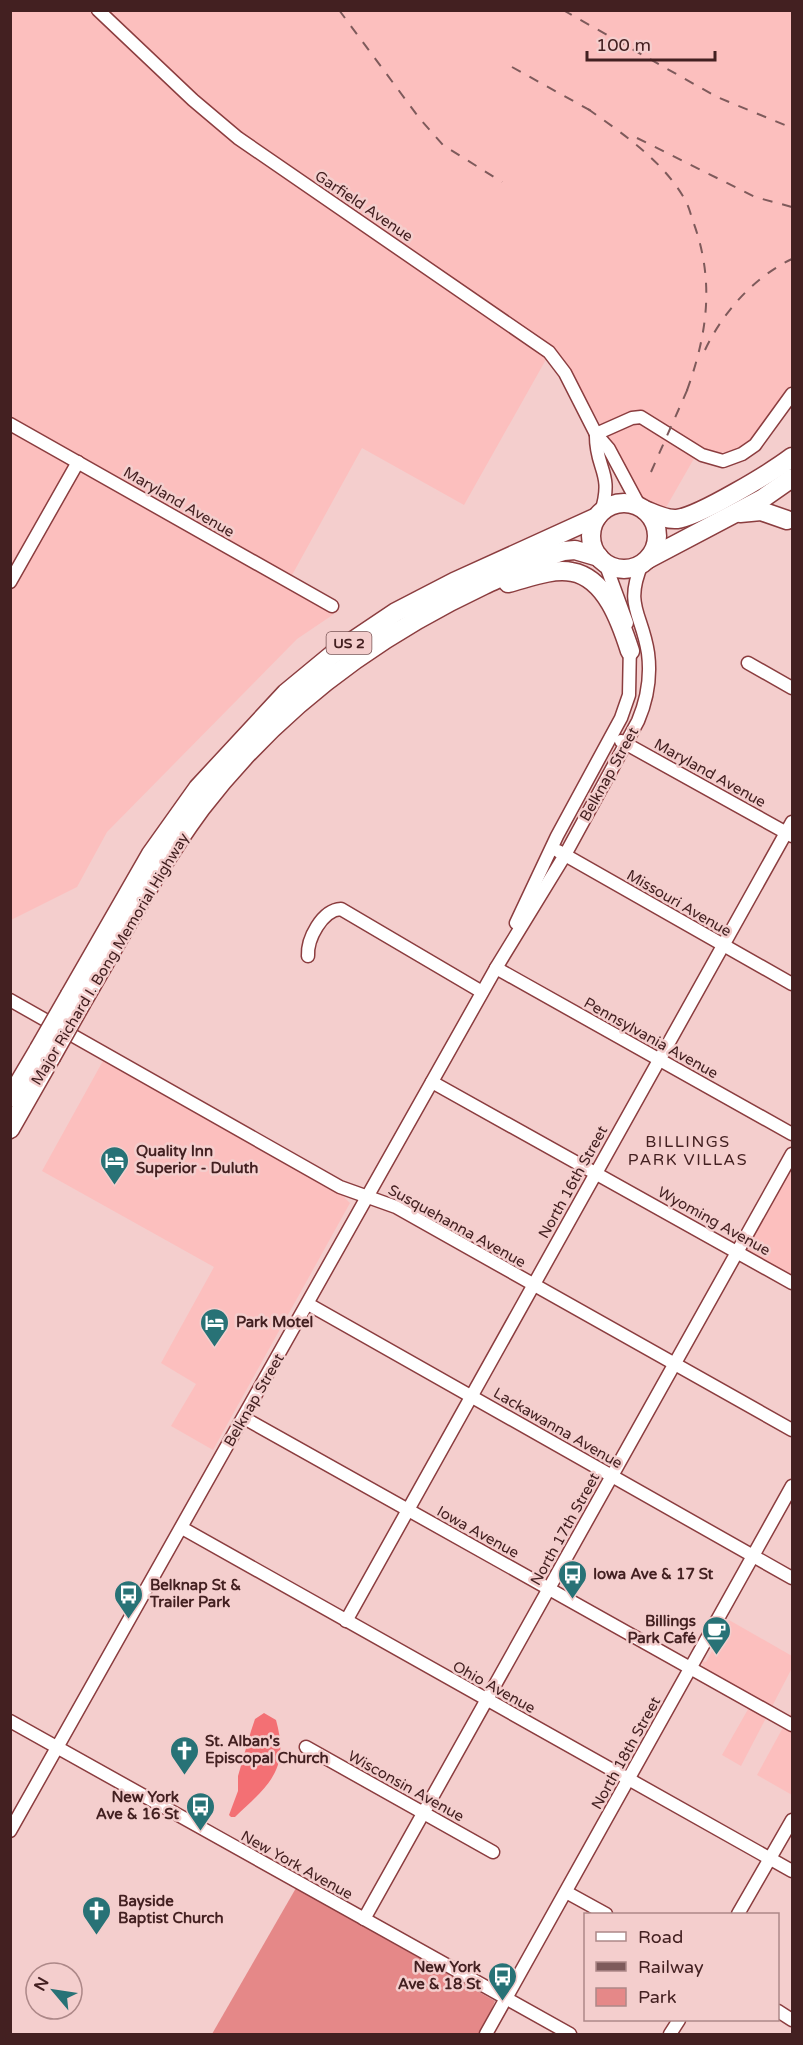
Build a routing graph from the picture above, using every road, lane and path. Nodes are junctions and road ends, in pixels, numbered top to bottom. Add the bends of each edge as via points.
1 (98, 10) edge
2 (792, 394) edge
3 (10, 424) edge
4 (596, 434) junction
5 (792, 457) edge
6 (78, 462) junction
7 (790, 479) edge
8 (643, 509) junction
9 (736, 513) junction
10 (599, 515) junction
11 (790, 522) edge
12 (602, 560) junction
13 (644, 562) junction
14 (10, 582) edge
15 (460, 596) junction
16 (332, 606) dead end
17 (630, 651) junction
18 (748, 663) dead end
19 (792, 688) edge
20 (612, 735) junction
21 (627, 744) junction
22 (790, 830) edge
23 (552, 847) junction
24 (565, 855) junction
25 (723, 945) junction
26 (308, 956) dead end
27 (496, 968) junction
28 (792, 984) edge
29 (482, 992) junction
30 (76, 999) junction
31 (10, 1000) edge
32 (45, 1053) junction
33 (658, 1060) junction
34 (432, 1082) junction
35 (10, 1098) edge
36 (10, 1129) edge
37 (792, 1134) edge
38 (792, 1154) edge
39 (596, 1171) junction
40 (369, 1196) junction
41 (738, 1251) junction
42 (792, 1283) edge
43 (533, 1284) junction
44 (308, 1304) junction
45 (675, 1363) junction
46 (471, 1395) junction
47 (244, 1418) junction
48 (792, 1430) edge
49 (612, 1476) junction
50 (792, 1486) edge
51 (407, 1510) junction
52 (182, 1527) junction
53 (753, 1556) junction
54 (792, 1578) edge
55 (549, 1589) junction
56 (346, 1621) junction
57 (691, 1667) junction
58 (486, 1700) junction
59 (10, 1721) edge
60 (792, 1725) edge
61 (306, 1747) dead end
62 (58, 1748) junction
63 (629, 1779) junction
64 (423, 1814) junction
65 (792, 1820) edge
66 (10, 1831) edge
67 (493, 1852) dead end
68 (770, 1858) junction
69 (792, 1871) edge
70 (566, 1892) junction
71 (604, 1913) edge
72 (739, 1913) edge
73 (364, 1919) junction
74 (506, 1999) junction
75 (779, 2012) edge
76 (792, 2020) edge
77 (678, 2021) edge
78 (486, 2034) edge
79 (570, 2034) edge
80 (670, 2034) edge

1 - 4 street, Garfield Avenue via 238,138 542,346 566,373
2 - 4 street via 755,445 727,460 706,457 641,417
3 - 6 street, Maryland Avenue
4 - 8 street, Garfield Avenue via 609,449
4 - 10 street, Garfield Avenue via 607,481
5 - 8 highway, US 2 via 749,484 680,518 667,518
6 - 14 street
6 - 16 street, Maryland Avenue
7 - 9 highway, US 2
7 - 11 highway via 780,500
8 - 10 highway, US 2 via 624,503 608,507
8 - 13 highway via 656,526 657,535 652,553
9 - 11 highway via 761,511
9 - 13 highway, US 2
10 - 12 highway via 593,525 592,542
10 - 30 highway, Major Richard I. Bong Memorial Highway / US 2 via 396,612 332,654 286,693 198,788 151,855
12 - 13 highway, US 2 via 627,569
12 - 15 highway, Major Richard I. Bong Memorial Highway / US 2 via 575,550 564,551
12 - 17 street, Belknap Street via 624,611
13 - 21 street, Belknap Street via 634,582 633,596 648,652 648,684 643,709
15 - 17 highway via 556,572 581,574 604,594
15 - 30 highway, Major Richard I. Bong Memorial Highway / US 2 via 370,648 302,700 253,747 178,840
17 - 20 street, Belknap Street via 629,695
18 - 19 street
20 - 21 street, Maryland Avenue
20 - 23 street, Belknap Street
21 - 22 street, Maryland Avenue
21 - 24 street, Belknap Street
22 - 25 street, North 16th Street
23 - 24 street, Missouri Avenue
23 - 27 street, Belknap Street
24 - 25 street, Missouri Avenue
24 - 27 street, Belknap Street
25 - 28 street, Missouri Avenue
25 - 33 street, North 16th Street
26 - 29 street via 310,941 326,914 340,909
27 - 29 street, Belknap Street
27 - 33 street, Pennsylvania Avenue
29 - 34 street, Belknap Street
30 - 32 highway, Major Richard I. Bong Memorial Highway / US 2, bridge
31 - 40 street, Susquehanna Avenue via 340,1187
32 - 35 highway, Major Richard I. Bong Memorial Highway / US 2
32 - 36 highway, Major Richard I. Bong Memorial Highway / US 2
33 - 37 street, Pennsylvania Avenue
33 - 39 street, North 16th Street
34 - 39 street, Wyoming Avenue
34 - 40 street, Belknap Street
38 - 41 street, North 17th Street
39 - 41 street, Wyoming Avenue
39 - 43 street, North 16th Street
40 - 43 street, Susquehanna Avenue via 396,1207
40 - 44 street, Belknap Street
41 - 42 street, Wyoming Avenue
41 - 45 street, North 17th Street
43 - 45 street, Susquehanna Avenue
43 - 46 street, North 16th Street
44 - 46 street, Lackawanna Avenue
44 - 47 street, Belknap Street
45 - 48 street, Susquehanna Avenue
45 - 49 street, North 17th Street
46 - 49 street, Lackawanna Avenue
46 - 51 street, North 16th Street
47 - 51 street, Iowa Avenue
47 - 52 street, Belknap Street
49 - 53 street, Lackawanna Avenue
49 - 55 street, North 17th Street
50 - 53 street, North 18th Street
51 - 55 street, Iowa Avenue
51 - 56 street, North 16th Street
52 - 56 street, Ohio Avenue
52 - 62 street, Belknap Street
53 - 54 street, Lackawanna Avenue
53 - 57 street, North 18th Street
55 - 57 street, Iowa Avenue
55 - 58 street, North 17th Street
56 - 58 street, Ohio Avenue
57 - 60 street, Iowa Avenue
57 - 63 street, North 18th Street
58 - 63 street, Ohio Avenue
58 - 64 street, North 17th Street
59 - 62 street, New York Avenue
61 - 64 street, Wisconsin Avenue
62 - 66 street, Belknap Street
62 - 73 street, New York Avenue
63 - 68 street, Ohio Avenue
63 - 70 street, North 18th Street
64 - 67 street, Wisconsin Avenue
64 - 73 street, North 17th Street
65 - 68 street
68 - 69 street, Ohio Avenue
68 - 72 street
70 - 71 street
70 - 74 street, North 18th Street
73 - 74 street, New York Avenue
74 - 78 street, North 18th Street
74 - 79 street, New York Avenue
75 - 76 street
77 - 80 street

